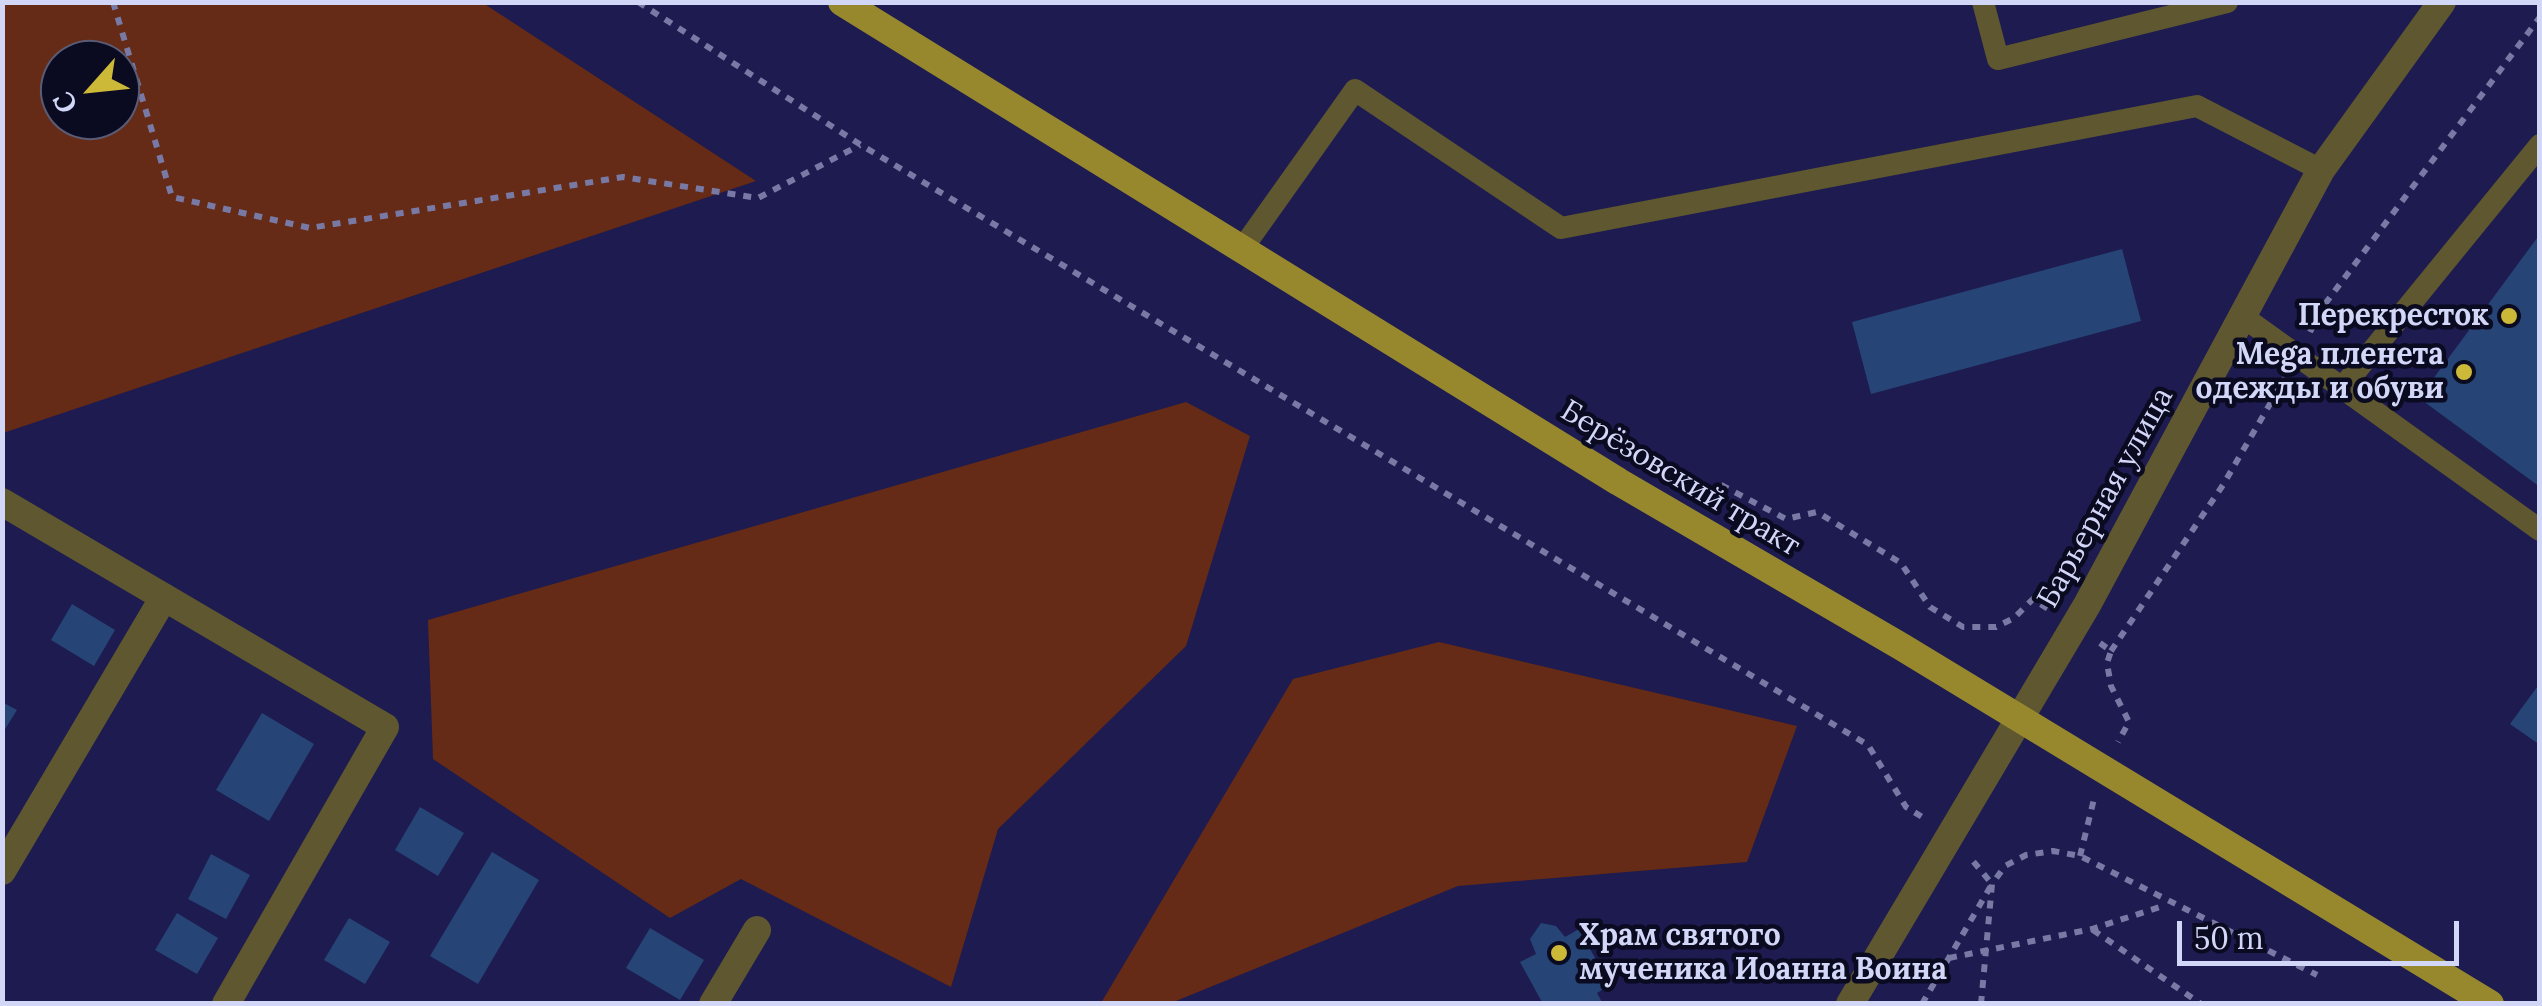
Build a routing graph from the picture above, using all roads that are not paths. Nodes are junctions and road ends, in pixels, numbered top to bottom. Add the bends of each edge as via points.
1 (842, 2) edge
2 (1983, 2) edge
3 (2228, 2) edge
4 (2442, 2) edge
5 (2540, 146) edge
6 (2321, 170) junction
7 (1242, 249) junction
8 (2242, 316) junction
9 (2342, 388) junction
10 (2, 502) edge
11 (2540, 530) edge
12 (164, 596) junction
13 (2018, 720) junction
14 (2, 871) edge
15 (758, 930) dead end
16 (226, 1004) edge
17 (713, 1004) edge
18 (1850, 1004) edge
19 (2490, 1004) edge

1 - 7 main road, Берёзовский тракт
2 - 3 lane via 1998,59
4 - 6 street, Барьерная улица
5 - 9 lane
6 - 7 lane via 2197,106 1561,228 1355,90
6 - 8 street, Барьерная улица
7 - 13 main road, Берёзовский тракт
8 - 9 lane
8 - 13 street, Барьерная улица
9 - 11 lane
10 - 12 street
12 - 14 street
12 - 16 street via 385,727
13 - 18 street, Барьерная улица
13 - 19 main road, Берёзовский тракт
15 - 17 street

